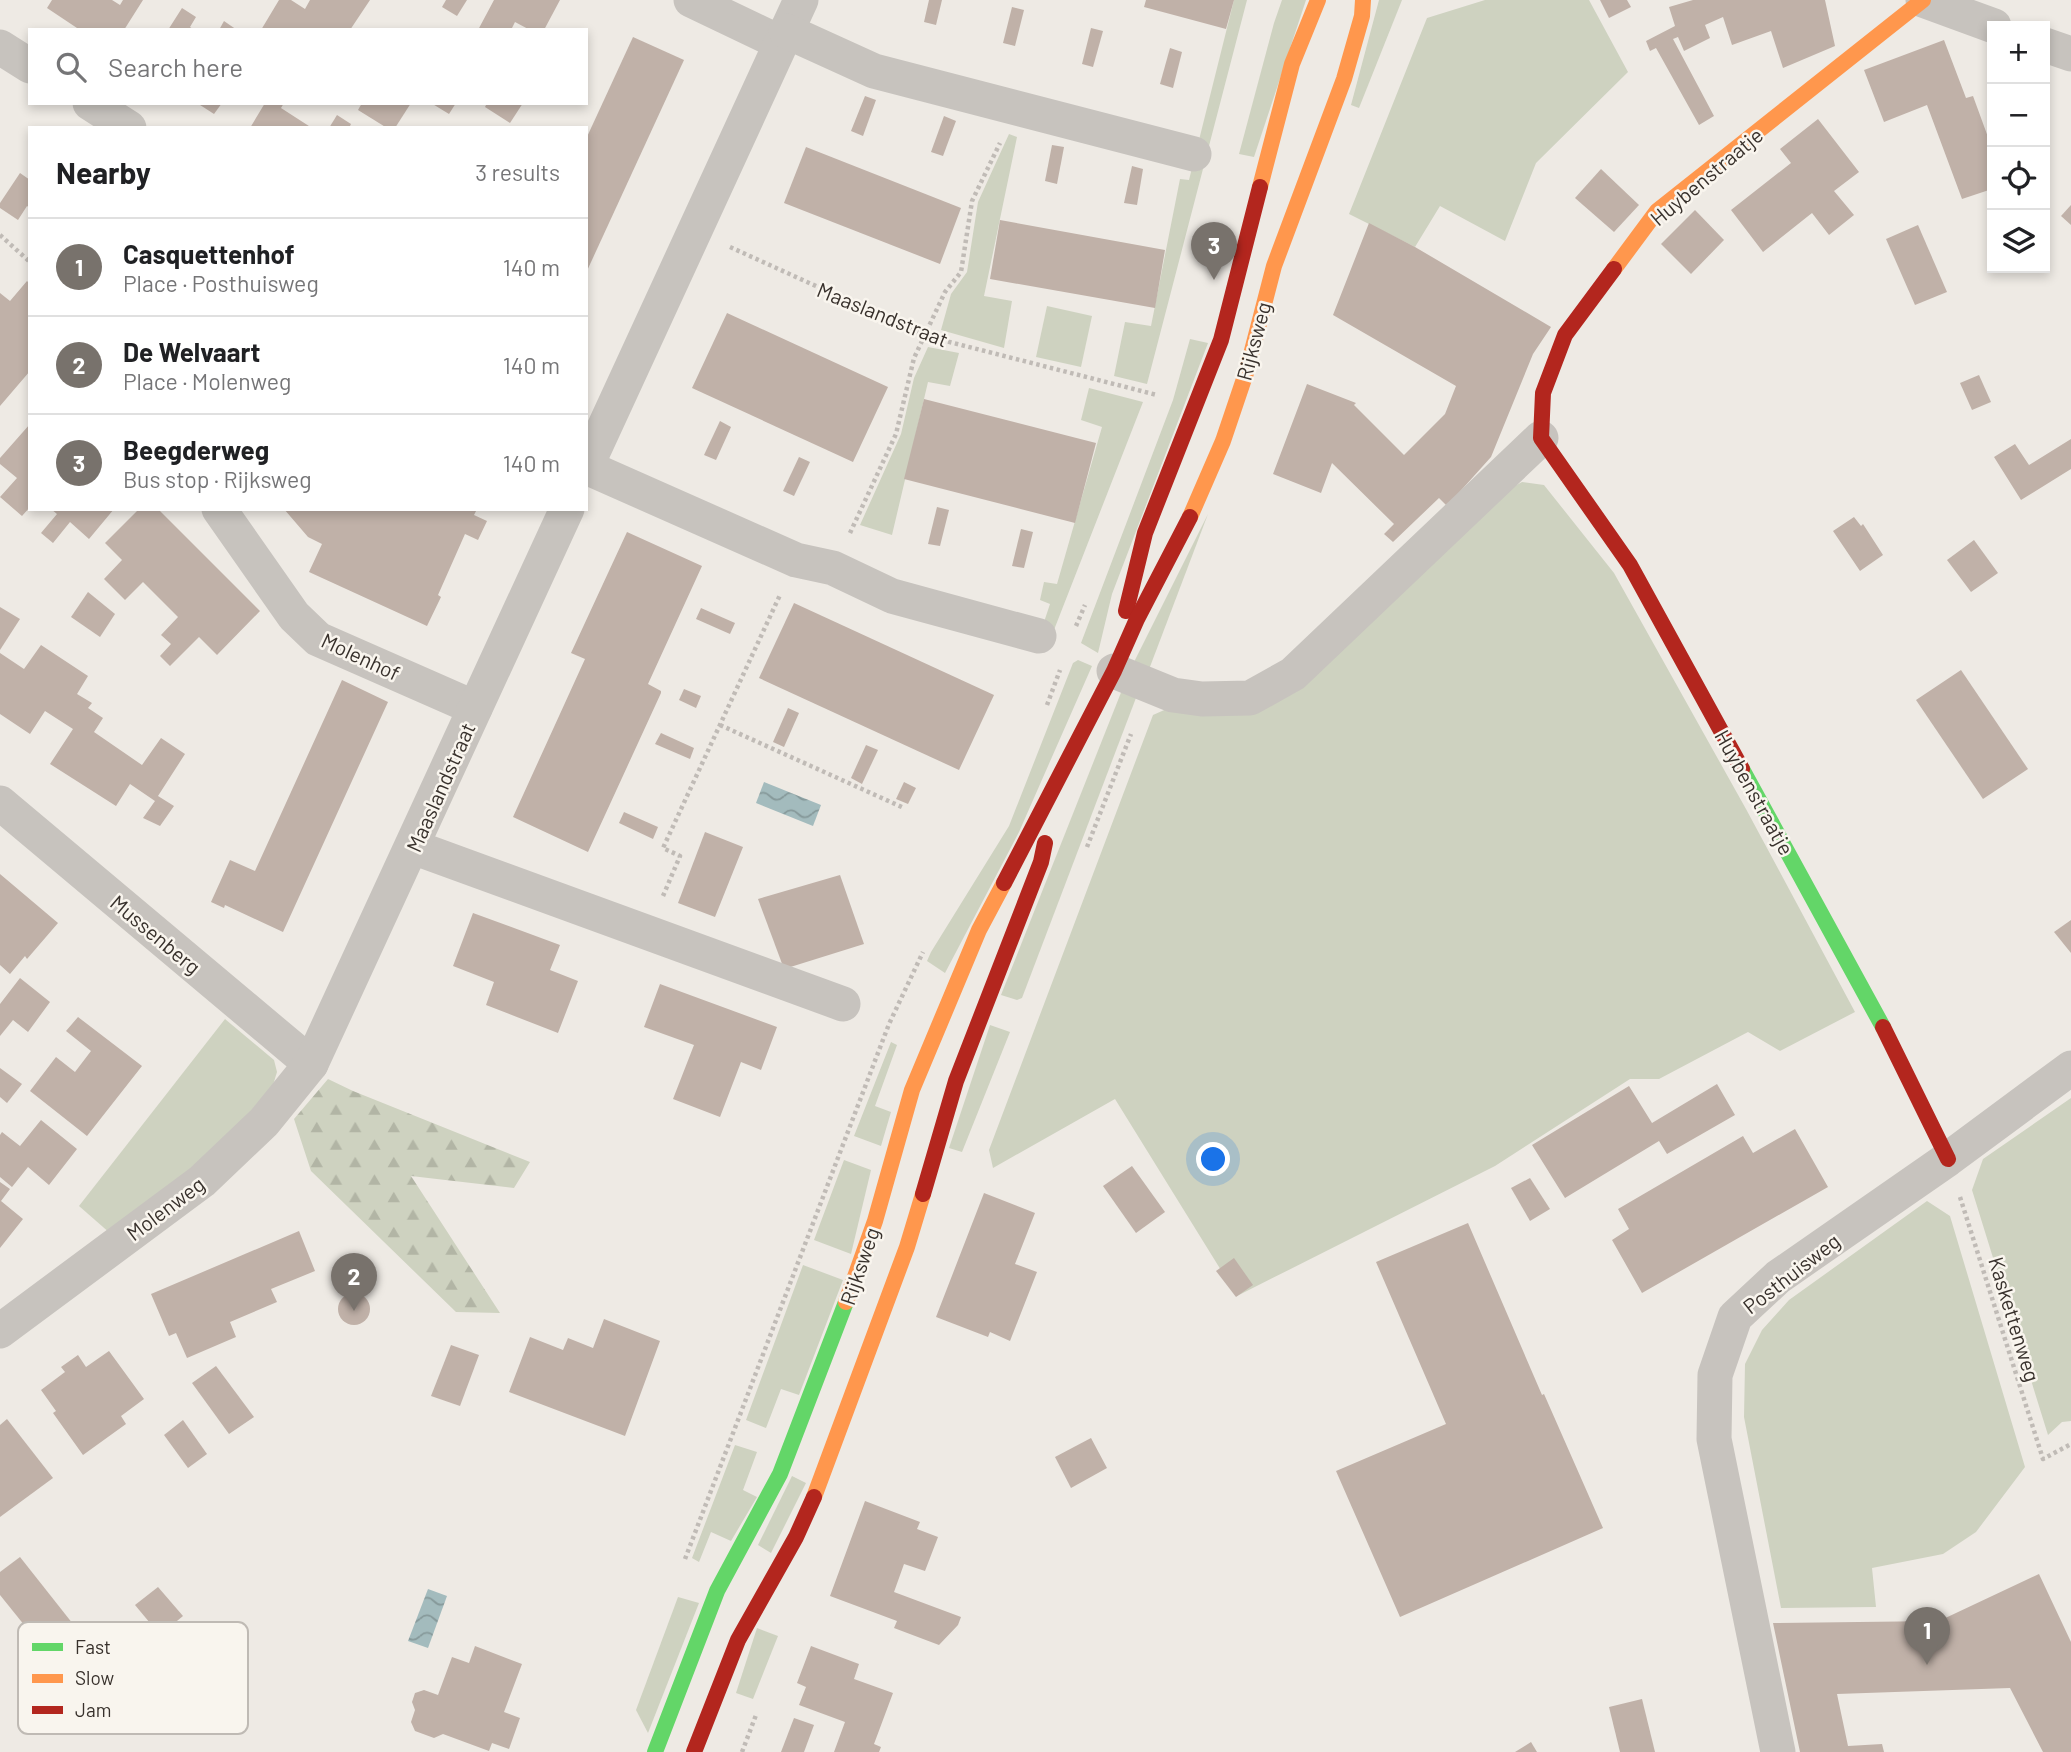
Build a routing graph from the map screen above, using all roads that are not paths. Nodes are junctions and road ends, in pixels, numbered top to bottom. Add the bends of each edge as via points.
1 (691, 0) edge
2 (800, 0) edge
3 (1318, 0) edge
4 (1363, 0) edge
5 (1923, 0) edge
6 (1987, 23) edge
7 (784, 37) junction
8 (0, 47) edge
9 (2050, 47) edge
10 (2071, 54) edge
11 (28, 65) edge
12 (93, 105) edge
13 (126, 126) edge
14 (1194, 154) dead end
15 (597, 411) edge
16 (1541, 438) junction
17 (588, 457) edge
18 (588, 468) edge
19 (220, 511) edge
20 (566, 511) edge
21 (1056, 636) road end
22 (1114, 671) junction
23 (475, 708) junction
24 (1059, 779) junction
25 (0, 803) edge
26 (413, 847) junction
27 (843, 1003) dead end
28 (311, 1064) junction
29 (2071, 1068) edge
30 (1948, 1159) junction
31 (0, 1331) edge
32 (654, 1752) edge
33 (695, 1752) edge
34 (1778, 1752) edge

1 - 7 street
2 - 7 street
3 - 22 main road, Rijksweg via 1293,64 1221,340 1145,533
4 - 22 main road, Rijksweg via 1344,79 1274,266 1223,440
5 - 6 street
5 - 16 main road, Huybenstraatje via 1657,211 1565,335 1543,393
7 - 14 street via 874,71
7 - 15 street via 694,231
8 - 11 street
9 - 10 street
12 - 13 street
15 - 17 street
16 - 22 street via 1293,674 1250,698 1173,695
16 - 30 main road, Huybenstraatje via 1636,577 1871,1002
18 - 21 street via 796,560 833,568 892,596
19 - 23 street, Molenhof via 295,616 318,639
20 - 23 street, Maaslandstraat
22 - 24 main road, Rijksweg
23 - 26 street, Maaslandstraat
24 - 32 main road, Rijksweg via 979,930 912,1090 875,1221 822,1370 780,1474 706,1614
24 - 33 main road, Rijksweg via 1041,862 956,1081 907,1247 872,1344 813,1500 738,1640
25 - 28 street, Mussenberg
26 - 27 street
26 - 28 street, Maaslandstraat
28 - 31 street, Molenweg via 264,1122 202,1181
29 - 30 street, Posthuisweg
30 - 34 street, Posthuisweg via 1778,1277 1735,1317 1715,1375 1714,1439

